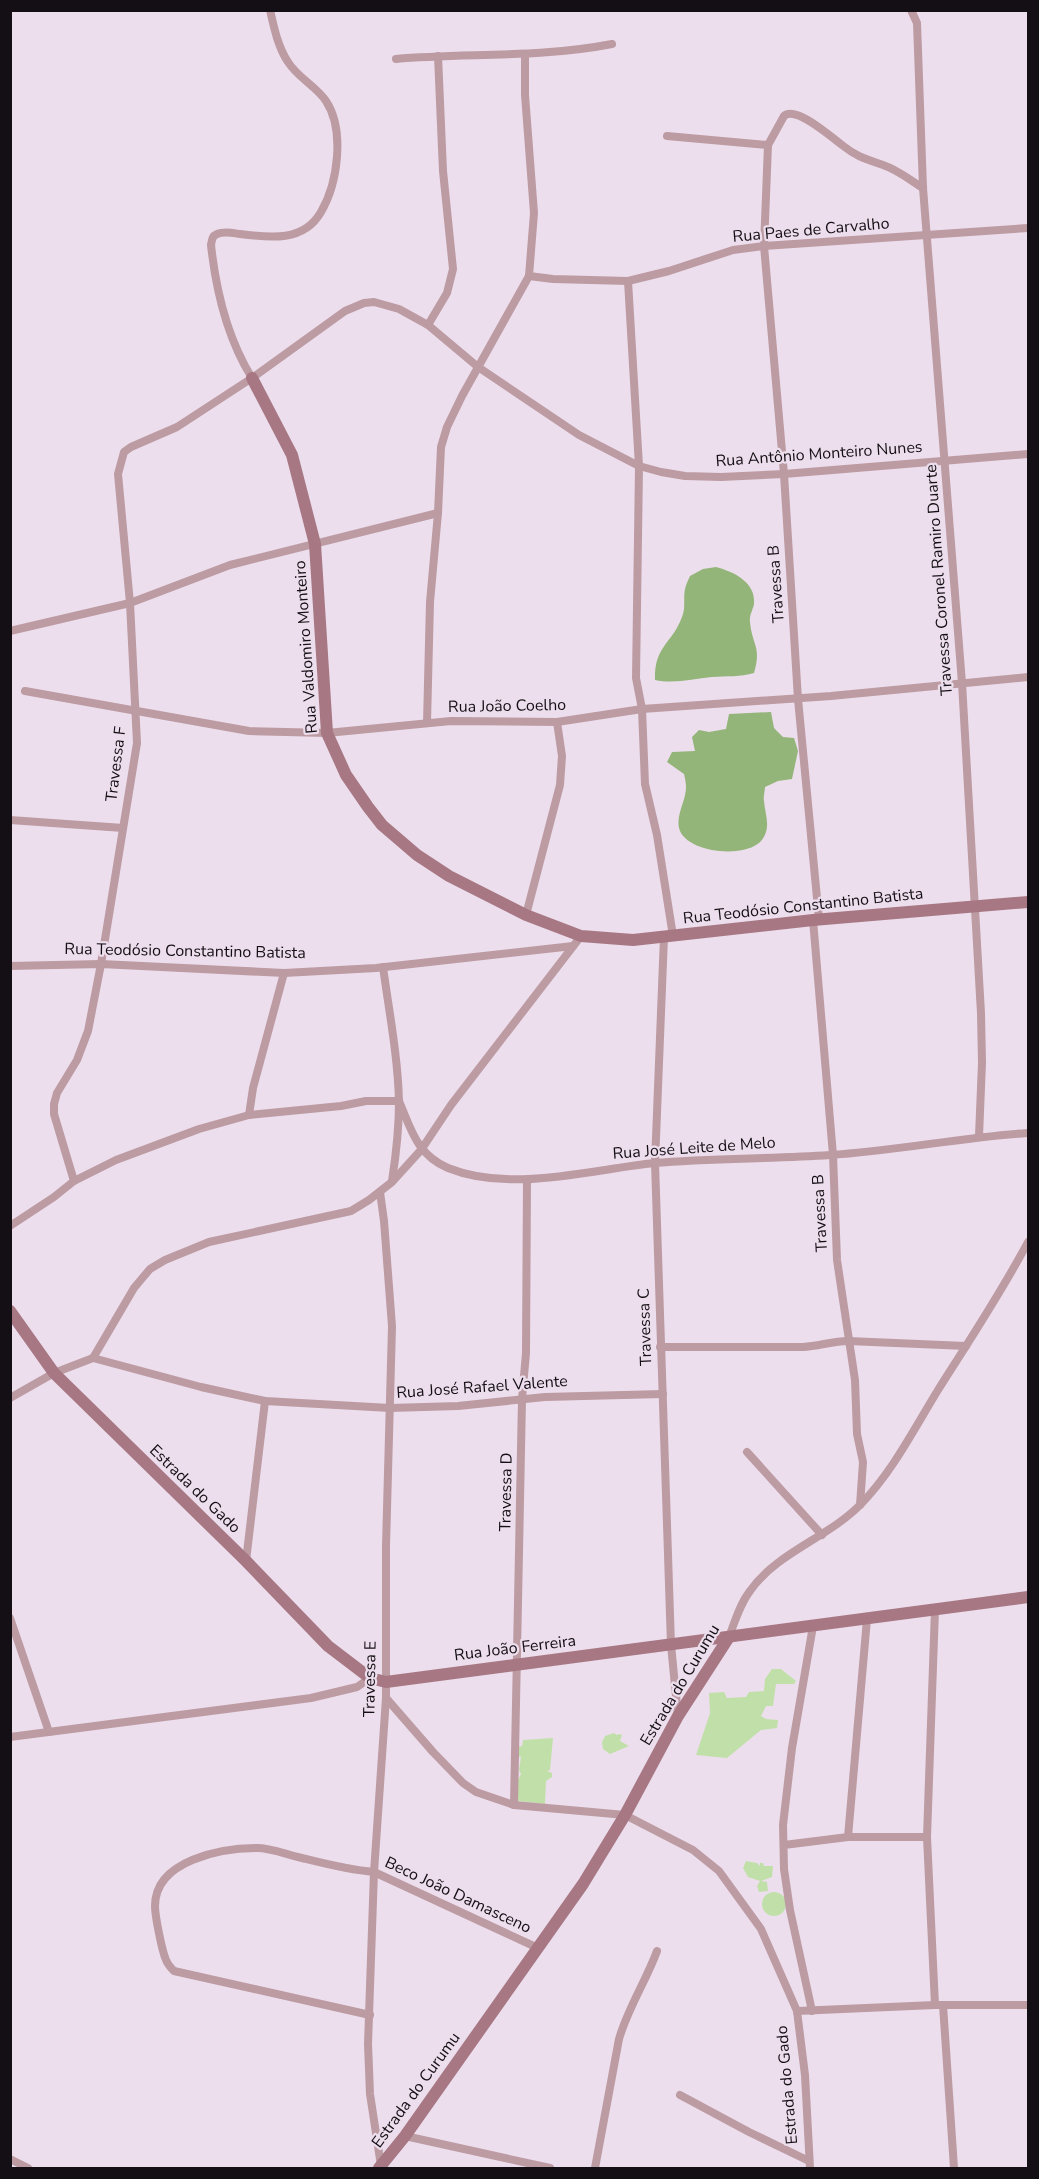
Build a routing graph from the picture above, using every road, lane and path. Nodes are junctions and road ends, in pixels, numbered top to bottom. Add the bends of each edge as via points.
1 (270, 10) edge
2 (911, 10) edge
3 (612, 44) dead end
4 (525, 55) junction
5 (438, 56) junction
6 (396, 59) dead end
7 (667, 136) dead end
8 (768, 145) junction
9 (923, 188) junction
10 (1029, 228) edge
11 (928, 236) junction
12 (764, 246) junction
13 (529, 276) junction
14 (628, 281) junction
15 (429, 325) junction
16 (478, 367) junction
17 (252, 378) junction
18 (1029, 454) edge
19 (945, 460) junction
20 (639, 466) junction
21 (784, 474) junction
22 (438, 513) junction
23 (315, 544) junction
24 (130, 603) junction
25 (10, 631) edge
26 (1029, 677) edge
27 (962, 683) junction
28 (25, 691) dead end
29 (798, 699) junction
30 (642, 709) junction
31 (137, 712) junction
32 (557, 722) junction
33 (427, 723) junction
34 (327, 733) junction
35 (10, 820) edge
36 (123, 828) junction
37 (1029, 902) edge
38 (974, 907) junction
39 (526, 915) junction
40 (816, 920) junction
41 (581, 936) junction
42 (668, 936) junction
43 (573, 946) junction
44 (101, 964) junction
45 (10, 966) edge
46 (383, 967) junction
47 (284, 973) junction
48 (399, 1101) junction
49 (249, 1115) junction
50 (1029, 1133) edge
51 (979, 1136) junction
52 (421, 1150) junction
53 (833, 1155) junction
54 (655, 1163) junction
55 (527, 1179) junction
56 (74, 1180) junction
57 (392, 1182) junction
58 (380, 1192) junction
59 (10, 1226) edge
60 (1029, 1242) edge
61 (10, 1311) edge
62 (848, 1341) junction
63 (966, 1346) junction
64 (660, 1347) junction
65 (93, 1358) junction
66 (54, 1373) junction
67 (663, 1394) junction
68 (10, 1398) edge
69 (522, 1400) junction
70 (266, 1401) junction
71 (390, 1408) junction
72 (747, 1452) dead end
73 (860, 1505) junction
74 (822, 1535) junction
75 (246, 1561) junction
76 (1029, 1597) edge
77 (935, 1609) junction
78 (10, 1618) edge
79 (867, 1619) junction
80 (813, 1626) junction
81 (729, 1636) junction
82 (671, 1645) junction
83 (518, 1664) junction
84 (370, 1678) junction
85 (386, 1682) junction
86 (386, 1698) junction
87 (678, 1716) junction
88 (49, 1732) junction
89 (10, 1737) edge
90 (514, 1805) junction
91 (625, 1815) junction
92 (848, 1837) junction
93 (927, 1837) junction
94 (784, 1845) junction
95 (374, 1872) junction
96 (538, 1948) junction
97 (657, 1951) dead end
98 (939, 2005) junction
99 (1029, 2005) edge
100 (797, 2011) junction
101 (812, 2011) junction
102 (370, 2015) junction
103 (680, 2095) dead end
104 (405, 2136) junction
105 (503, 2158) junction
106 (10, 2159) edge
107 (810, 2165) edge
108 (380, 2167) edge
109 (28, 2169) edge
110 (499, 2169) edge
111 (550, 2169) edge
112 (595, 2169) edge
113 (954, 2169) edge

1 - 17 street via 288,63 320,93 331,110 337,133 337,158 324,208 306,229 280,237 224,233 212,238 222,305 239,357
2 - 9 street, Travessa Coronel Ramiro Duarte via 917,23
3 - 4 street
4 - 5 street
4 - 13 street via 534,213
5 - 6 street
5 - 15 street via 443,171 453,269 447,293
7 - 8 street
8 - 9 street via 784,116 792,113 854,155 896,171
8 - 12 street, Travessa B
9 - 11 street, Travessa Coronel Ramiro Duarte
10 - 11 street, Rua Paes de Carvalho
11 - 12 street, Rua Paes de Carvalho
11 - 19 street, Travessa Coronel Ramiro Duarte
12 - 14 street, Rua Paes de Carvalho via 733,250
12 - 21 street, Travessa B
13 - 14 street, Rua Paes de Carvalho
13 - 16 street
14 - 20 street, Travessa C
15 - 16 street, Rua Antônio Monteiro Nunes
15 - 17 street, Rua Antônio Monteiro Nunes via 384,304 364,303 345,311
16 - 20 street, Rua Antônio Monteiro Nunes via 579,435
16 - 22 street via 444,437
17 - 23 street, Rua Valdomiro Monteiro via 292,455
17 - 24 street, Travessa F via 177,427 124,452 118,474
18 - 19 street, Rua Antônio Monteiro Nunes
19 - 21 street, Rua Antônio Monteiro Nunes
19 - 27 street, Travessa Coronel Ramiro Duarte
20 - 21 street, Rua Antônio Monteiro Nunes via 685,476
20 - 30 street, Travessa C via 635,650
21 - 29 street, Travessa B
22 - 23 street
22 - 33 street via 430,602
23 - 24 street via 230,565
23 - 34 street, Rua Valdomiro Monteiro
24 - 25 street
24 - 31 street, Travessa F
26 - 27 street, Rua João Coelho
27 - 29 street, Rua João Coelho
27 - 38 street, Travessa Coronel Ramiro Duarte
28 - 31 street, Rua João Coelho
29 - 30 street, Rua João Coelho
29 - 40 street, Travessa B
30 - 32 street, Rua João Coelho
30 - 42 street, Travessa C via 645,784 659,846
31 - 34 street, Rua João Coelho via 249,731
31 - 36 street, Travessa F via 137,743
32 - 33 street, Rua João Coelho
32 - 39 street via 562,756 560,785
33 - 34 street, Rua João Coelho
34 - 39 street, Rua Valdomiro Monteiro via 346,775 382,825 449,876
35 - 36 street
36 - 44 street, Travessa F
37 - 38 street, Rua Teodósio Constantino Batista
38 - 40 street, Rua Teodósio Constantino Batista
38 - 51 street, Travessa Coronel Ramiro Duarte via 982,1053
39 - 41 street, Rua Valdomiro Monteiro
40 - 42 street, Rua Teodósio Constantino Batista
40 - 53 street, Travessa B
41 - 42 street, Rua Teodósio Constantino Batista via 633,940
41 - 43 street
42 - 54 street, Travessa C
43 - 46 street, Rua Teodósio Constantino Batista
43 - 52 street
44 - 45 street, Rua Teodósio Constantino Batista
44 - 47 street, Rua Teodósio Constantino Batista
44 - 56 street, Travessa F via 88,1031 54,1104
46 - 47 street, Rua Teodósio Constantino Batista
46 - 48 street
47 - 49 street
48 - 49 street via 366,1101
48 - 52 street
48 - 57 street
49 - 56 street via 144,1149
50 - 51 street, Rua José Leite de Melo
51 - 53 street, Rua José Leite de Melo
52 - 55 street, Rua José Leite de Melo via 461,1173
52 - 57 street
53 - 54 street, Rua José Leite de Melo
53 - 62 street, Travessa B via 837,1260
54 - 55 street, Rua José Leite de Melo
54 - 64 street, Travessa C
55 - 69 street, Travessa D
56 - 59 street
57 - 58 street
58 - 65 street via 351,1210 210,1242 165,1260 150,1269 134,1288
58 - 71 street, Travessa E via 392,1315
60 - 63 street, Estrada do Curumu
61 - 66 street, Estrada do Gado
62 - 63 street
62 - 64 street via 803,1347
62 - 73 street, Travessa B via 863,1462
63 - 73 street, Estrada do Curumu via 897,1457
64 - 67 street, Travessa C
65 - 66 street
65 - 70 street, Rua José Rafael Valente
66 - 68 street
66 - 75 street, Estrada do Gado
67 - 69 street, Rua José Rafael Valente
67 - 82 street, Travessa C
69 - 71 street, Rua José Rafael Valente
69 - 83 street, Travessa D
70 - 71 street, Rua José Rafael Valente
70 - 75 street
71 - 85 street, Travessa E
72 - 74 street
73 - 74 street, Estrada do Curumu
74 - 81 street, Estrada do Curumu via 781,1561 755,1584
75 - 84 street, Estrada do Gado via 328,1646
76 - 77 street, Rua João Ferreira
77 - 79 street, Rua João Ferreira
77 - 93 street
78 - 88 street
79 - 80 street, Rua João Ferreira
79 - 92 street
80 - 81 street, Rua João Ferreira
80 - 94 street via 792,1748
81 - 82 street, Rua João Ferreira
81 - 87 street, Estrada do Curumu
82 - 83 street, Rua João Ferreira
82 - 87 street, Travessa C
83 - 85 street, Rua João Ferreira
83 - 90 street, Travessa D
84 - 85 street, Rua João Ferreira
84 - 88 street via 357,1687 311,1698
85 - 86 street, Travessa E
86 - 90 street, Estrada do Gado via 463,1783 476,1792
86 - 95 street, Travessa E
87 - 91 street, Estrada do Curumu
88 - 89 street
90 - 91 street, Estrada do Gado
91 - 96 street, Estrada do Curumu
91 - 100 street, Estrada do Gado via 693,1850 719,1871 752,1914
92 - 93 street
92 - 94 street
93 - 98 street
94 - 101 street via 790,1910
95 - 96 street, Beco João Damasceno
95 - 102 street, Travessa E
95 - 102 street, Beco João Damasceno via 258,1848 200,1857 179,1865 162,1884 155,1904 167,1963 174,1971
96 - 104 street, Estrada do Curumu
97 - 112 street via 624,2020
98 - 99 street
98 - 101 street
98 - 113 street
100 - 101 street
100 - 107 street, Estrada do Gado
102 - 108 street, Travessa E via 369,2094
103 - 107 street
104 - 105 street
104 - 108 street, Estrada do Curumu
105 - 110 street
105 - 111 street
106 - 109 street

